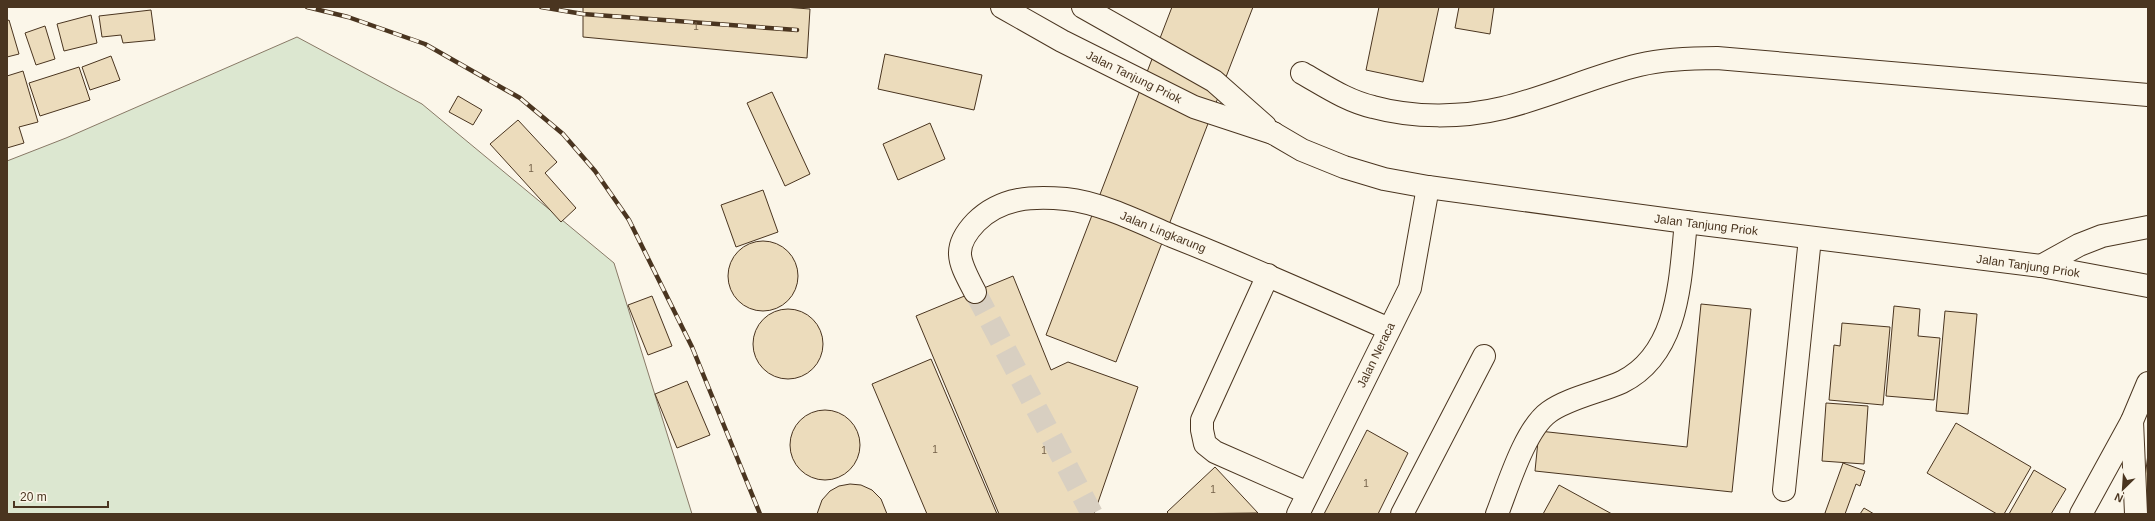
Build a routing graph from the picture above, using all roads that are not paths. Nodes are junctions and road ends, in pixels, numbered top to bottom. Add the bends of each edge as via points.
1 (1002, 7) edge
2 (1083, 7) edge
3 (1302, 73) dead end
4 (2148, 95) edge
5 (1273, 133) junction
6 (1428, 187) junction
7 (1686, 222) junction
8 (2148, 227) edge
9 (1810, 238) junction
10 (2041, 266) junction
11 (1268, 275) junction
12 (2148, 286) edge
13 (975, 292) tunnel mouth
14 (1389, 329) junction
15 (1484, 356) dead end
16 (2148, 383) edge
17 (2132, 421) junction
18 (1784, 490) dead end
19 (1308, 493) junction
20 (1298, 514) edge
21 (1402, 514) edge
22 (1497, 514) edge
23 (2081, 514) edge
24 (2136, 514) edge

1 - 5 main road, Jalan Tanjung Priok via 1062,41 1194,107
2 - 5 main road, Jalan Tanjung Priok via 1214,81
3 - 4 main road via 1345,97 1372,107 1406,113 1456,115 1502,108 1638,66 1673,59 1717,58
5 - 6 main road, Jalan Tanjung Priok via 1302,150 1344,167 1384,179
6 - 7 main road, Jalan Tanjung Priok
6 - 14 main road, Jalan Neraca via 1410,288
7 - 9 main road, Jalan Tanjung Priok
7 - 22 main road via 1676,305 1670,326 1658,348 1644,365 1622,381 1549,411 1538,422 1525,444
8 - 10 main road via 2102,236
9 - 10 main road, Jalan Tanjung Priok
9 - 18 main road
10 - 12 main road, Jalan Tanjung Priok
11 - 13 main road, Jalan Lingkarung via 1114,212 1068,200 1023,199 1003,203 965,234 960,246 960,264
11 - 14 main road, Jalan Lingkarung
11 - 19 main road via 1202,420 1202,430 1205,444 1215,452
14 - 19 main road, Jalan Neraca
15 - 21 main road
16 - 17 main road
17 - 23 main road
17 - 24 main road
19 - 20 main road, Jalan Neraca

